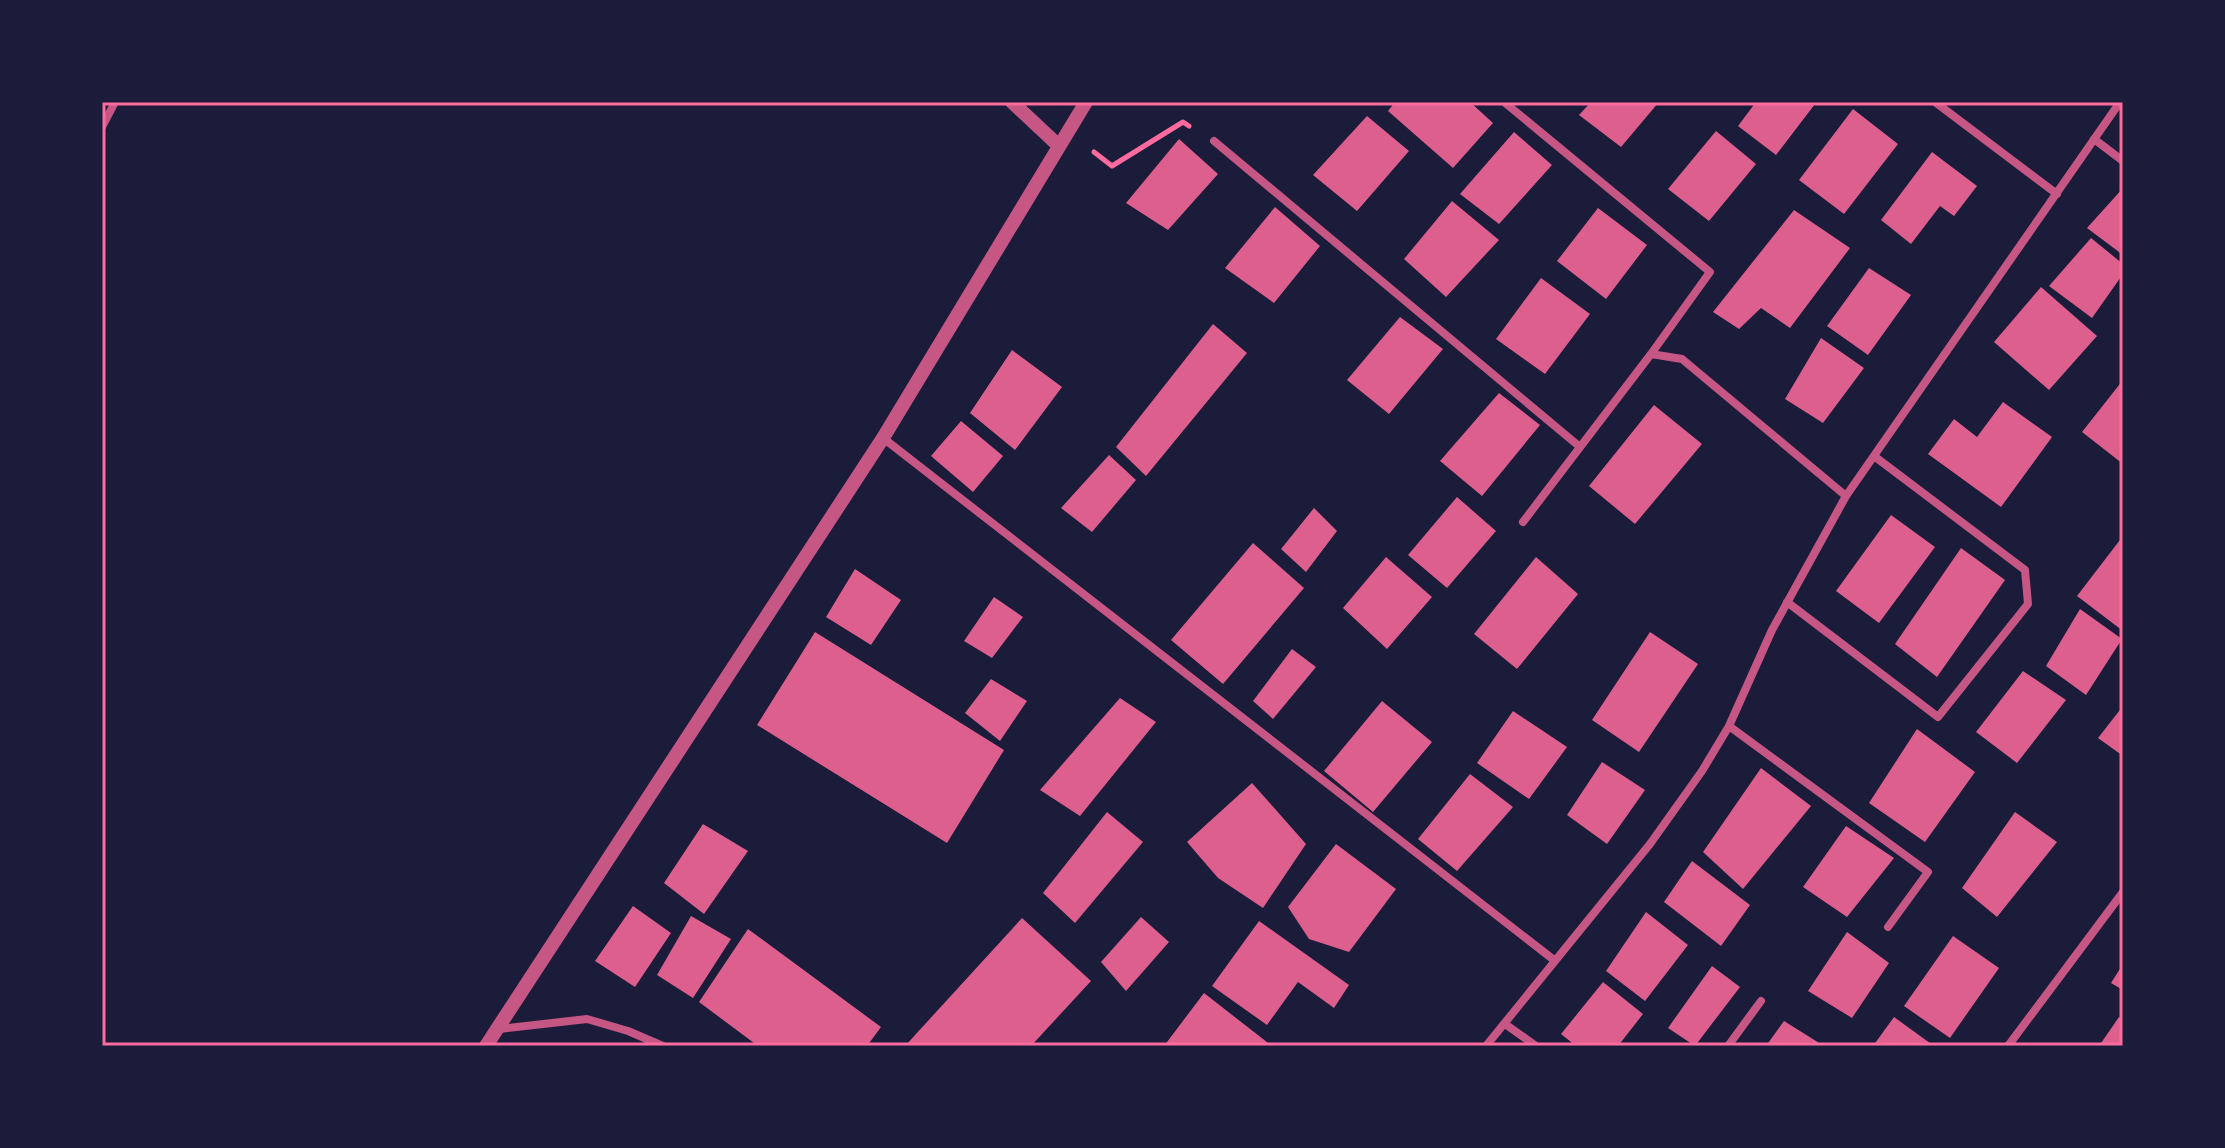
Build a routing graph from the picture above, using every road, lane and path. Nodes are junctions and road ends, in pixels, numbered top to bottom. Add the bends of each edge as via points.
1 (115, 102) edge
2 (1012, 102) edge
3 (1086, 102) edge
4 (1504, 102) edge
5 (1935, 102) edge
6 (2120, 102) edge
7 (102, 127) edge
8 (1068, 130) junction
9 (2094, 139) junction
10 (1214, 141) joint
11 (1059, 146) junction
12 (2123, 161) edge
13 (2057, 194) junction
14 (1651, 354) junction
15 (883, 438) junction
16 (1580, 447) junction
17 (1874, 456) junction
18 (1846, 496) junction
19 (1523, 522) dead end
20 (1787, 602) junction
21 (1729, 726) junction
22 (2123, 892) edge
23 (1888, 927) dead end
24 (1554, 960) junction
25 (1761, 1001) dead end
26 (1505, 1024) junction
27 (499, 1029) junction
28 (486, 1046) edge
29 (663, 1046) edge
30 (1486, 1046) edge
31 (1536, 1046) edge
32 (1728, 1046) edge
33 (2008, 1046) edge

1 - 7 street
2 - 11 street
3 - 8 street
4 - 14 street via 1710,272
5 - 13 street
6 - 9 street
8 - 10 path via 1112,166 1183,122
8 - 11 street
9 - 12 street
9 - 13 street
10 - 16 street
11 - 15 street
13 - 17 street
14 - 16 street
14 - 18 street via 1682,359
15 - 24 street
15 - 27 street
16 - 19 street
17 - 18 street
17 - 20 street via 2025,570 2028,604 1938,717
18 - 20 street
20 - 21 street
21 - 23 street via 1928,872
21 - 24 street via 1650,844
22 - 33 street
24 - 26 street
25 - 32 street
26 - 30 street
26 - 31 street
27 - 28 street
27 - 29 street via 587,1019

